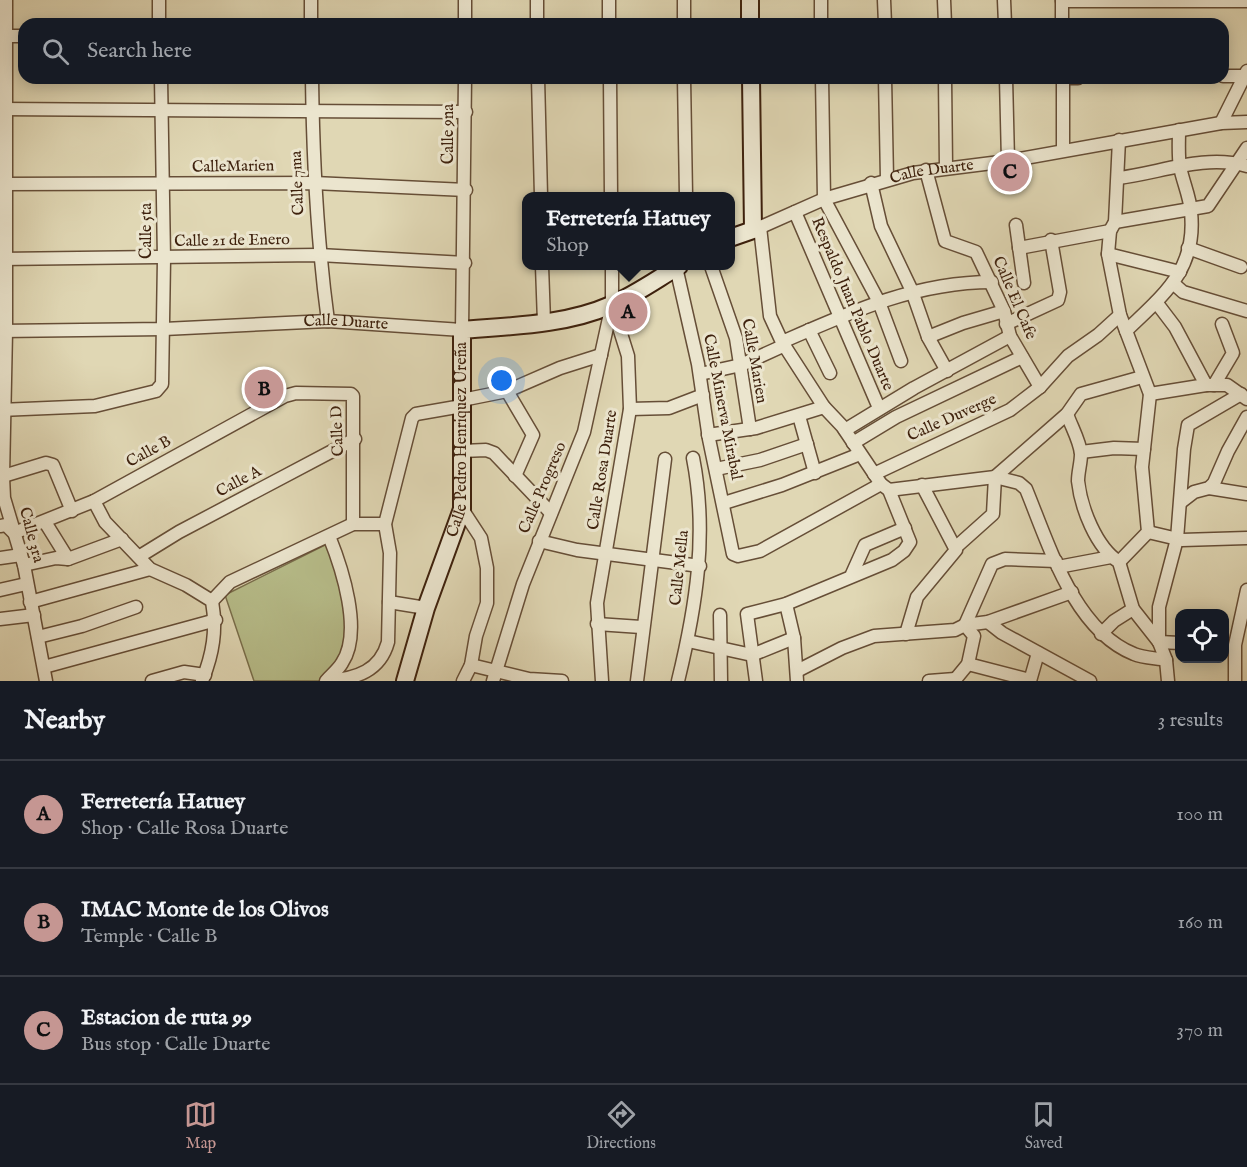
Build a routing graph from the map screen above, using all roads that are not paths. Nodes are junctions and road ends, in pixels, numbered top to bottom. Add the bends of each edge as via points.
1 (6, 0) edge
2 (159, 0) edge
3 (311, 0) edge
4 (465, 0) edge
5 (537, 0) edge
6 (609, 0) edge
7 (684, 0) edge
8 (750, 0) edge
9 (821, 0) edge
10 (884, 0) edge
11 (944, 0) edge
12 (1004, 0) edge
13 (1062, 1) edge
14 (1247, 1) edge
15 (159, 18) edge
16 (311, 18) edge
17 (465, 18) edge
18 (537, 18) edge
19 (609, 18) edge
20 (684, 18) edge
21 (750, 18) edge
22 (821, 18) edge
23 (885, 18) edge
24 (945, 18) edge
25 (1005, 18) edge
26 (1062, 18) edge
27 (3, 36) edge
28 (1246, 73) edge
29 (1229, 75) edge
30 (161, 84) edge
31 (312, 84) edge
32 (465, 84) edge
33 (538, 84) edge
34 (610, 84) edge
35 (684, 84) edge
36 (751, 84) edge
37 (822, 84) edge
38 (885, 84) edge
39 (945, 84) edge
40 (1006, 84) edge
41 (1063, 84) edge
42 (3, 109) edge
43 (162, 110) junction
44 (312, 111) junction
45 (466, 112) junction
46 (1247, 122) edge
47 (1221, 123) junction
48 (1179, 130) junction
49 (1119, 140) junction
50 (1247, 148) edge
51 (1063, 150) junction
52 (1008, 161) junction
53 (1180, 164) junction
54 (1243, 165) edge
55 (946, 167) junction
56 (926, 170) junction
57 (1118, 178) junction
58 (887, 179) junction
59 (314, 183) junction
60 (871, 183) junction
61 (3, 184) edge
62 (164, 184) junction
63 (466, 190) junction
64 (541, 192) edge
65 (611, 192) edge
66 (686, 192) edge
67 (824, 199) junction
68 (1191, 210) junction
69 (795, 212) junction
70 (1016, 225) dead end
71 (1113, 227) junction
72 (757, 228) junction
73 (735, 236) edge
74 (1051, 240) junction
75 (1019, 248) junction
76 (1188, 248) junction
77 (1108, 254) junction
78 (319, 255) junction
79 (3, 259) edge
80 (164, 259) junction
81 (465, 263) junction
82 (1241, 267) dead end
83 (542, 270) edge
84 (612, 270) edge
85 (671, 270) edge
86 (679, 270) edge
87 (712, 270) edge
88 (1177, 278) junction
89 (992, 282) junction
90 (1024, 283) dead end
91 (912, 291) junction
92 (879, 302) junction
93 (1155, 302) junction
94 (612, 305) junction
95 (1004, 311) junction
96 (1247, 311) edge
97 (1120, 315) junction
98 (838, 316) junction
99 (328, 321) junction
100 (544, 322) junction
101 (1222, 324) dead end
102 (164, 329) junction
103 (462, 330) junction
104 (809, 330) junction
105 (1008, 330) junction
106 (3, 331) edge
107 (1126, 331) junction
108 (928, 337) junction
109 (783, 343) junction
110 (600, 355) junction
111 (1022, 357) junction
112 (901, 361) dead end
113 (741, 365) junction
114 (947, 371) junction
115 (830, 373) dead end
116 (700, 374) junction
117 (1142, 377) junction
118 (1210, 385) junction
119 (1040, 387) junction
120 (507, 391) junction
121 (296, 393) joint
122 (1150, 394) junction
123 (703, 395) junction
124 (1244, 397) edge
125 (462, 403) junction
126 (824, 407) junction
127 (879, 408) junction
128 (1, 410) edge
129 (630, 410) junction
130 (1067, 414) junction
131 (800, 416) junction
132 (1247, 417) edge
133 (750, 429) junction
134 (845, 430) junction
135 (708, 435) junction
136 (355, 439) junction
137 (807, 444) junction
138 (857, 448) junction
139 (1144, 449) junction
140 (462, 451) junction
141 (1081, 452) junction
142 (693, 458) dead end
143 (665, 459) dead end
144 (716, 469) junction
145 (816, 473) junction
146 (515, 476) junction
147 (1, 477) edge
148 (995, 477) junction
149 (881, 483) junction
150 (922, 486) junction
151 (1209, 488) junction
152 (1247, 494) edge
153 (94, 501) junction
154 (1181, 502) junction
155 (724, 503) junction
156 (462, 509) junction
157 (72, 511) junction
158 (551, 513) junction
159 (45, 522) junction
160 (353, 524) junction
161 (385, 524) junction
162 (0, 526) edge
163 (905, 528) junction
164 (1148, 532) junction
165 (14, 533) junction
166 (329, 536) junction
167 (1247, 538) edge
168 (122, 539) junction
169 (1177, 539) junction
170 (539, 541) junction
171 (956, 548) junction
172 (733, 554) joint
173 (606, 555) junction
174 (140, 556) junction
175 (0, 558) edge
176 (68, 558) junction
177 (1115, 559) junction
178 (23, 560) junction
179 (652, 560) junction
180 (1057, 564) junction
181 (700, 566) junction
182 (150, 569) junction
183 (852, 574) junction
184 (26, 584) junction
185 (0, 590) edge
186 (1247, 590) edge
187 (1072, 592) junction
188 (212, 601) junction
189 (30, 602) junction
190 (389, 602) junction
191 (786, 604) junction
192 (136, 607) dead end
193 (426, 608) junction
194 (1133, 609) junction
195 (34, 615) junction
196 (720, 615) dead end
197 (0, 619) edge
198 (216, 620) junction
199 (988, 622) junction
200 (597, 624) junction
201 (965, 625) junction
202 (641, 627) junction
203 (906, 634) junction
204 (1101, 634) junction
205 (38, 637) junction
206 (794, 638) junction
207 (688, 640) junction
208 (1159, 642) junction
209 (1175, 643) edge
210 (1230, 645) edge
211 (722, 648) junction
212 (1038, 653) junction
213 (752, 655) junction
214 (1166, 660) junction
215 (471, 664) junction
216 (968, 664) junction
217 (44, 667) junction
218 (495, 676) edge
219 (797, 676) edge
220 (203, 678) edge
221 (529, 680) edge
222 (954, 680) edge
223 (1030, 680) edge
224 (46, 681) edge
225 (152, 681) edge
226 (327, 681) edge
227 (405, 681) edge
228 (463, 681) edge
229 (562, 681) edge
230 (602, 681) edge
231 (637, 681) edge
232 (678, 681) edge
233 (721, 681) edge
234 (756, 681) edge
235 (928, 681) edge
236 (1090, 681) edge
237 (1168, 681) edge
238 (1235, 681) edge

1 - 27 street, Calle 3ra
2 - 15 street
3 - 16 street
4 - 17 street
5 - 18 street
6 - 19 street
7 - 20 street
8 - 21 street
9 - 22 street
10 - 23 street
11 - 24 street
12 - 25 street
13 - 14 street
13 - 26 street
27 - 42 street, Calle 3ra
28 - 29 street
28 - 47 street
30 - 43 street, Calle 5ta
31 - 44 street, Calle 7ma
32 - 45 street, Calle 9na
33 - 64 street
34 - 65 street
35 - 66 street
36 - 72 street
37 - 67 street
38 - 58 street
39 - 55 street
40 - 52 street
41 - 51 street
42 - 43 street
42 - 61 street, Calle 3ra
43 - 44 street
43 - 62 street, Calle 5ta
44 - 45 street
44 - 59 street, Calle 7ma
45 - 63 street, Calle 9na
46 - 47 street, Calle Duarte
47 - 48 street, Calle Duarte
48 - 49 street, Calle Duarte
48 - 53 street
49 - 51 street, Calle Duarte
49 - 57 street
50 - 54 street
51 - 52 street, Calle Duarte
52 - 55 street, Calle Duarte
53 - 54 street
53 - 57 street
53 - 68 street
54 - 68 street via 1208,206
55 - 56 street, Calle Duarte
56 - 58 street, Calle Duarte
56 - 89 street, Calle El Cafe via 945,241 976,252
57 - 71 street
58 - 60 street, Calle Duarte
59 - 62 street, CalleMarien
59 - 63 street, CalleMarien
59 - 78 street, Calle 7ma
60 - 67 street, Calle Duarte
60 - 91 street via 881,226
61 - 62 street, CalleMarien
61 - 79 street, Calle 3ra
62 - 80 street, Calle 5ta
63 - 81 street, Calle Pedro Henriquez Ureña
67 - 69 street, Calle Duarte
67 - 92 street
68 - 71 street
68 - 76 street
69 - 72 street, Calle Duarte
69 - 98 street, Respaldo Juan Pablo Duarte
70 - 75 street
71 - 74 street
71 - 77 street
72 - 73 street, Calle Duarte
72 - 109 street via 770,316
74 - 75 street
74 - 105 street via 1058,300
75 - 90 street
76 - 82 street
76 - 88 street
77 - 88 street
77 - 97 street
78 - 80 street, Calle 21 de Enero
78 - 81 street, Calle 21 de Enero
78 - 99 street, Calle 7ma
79 - 80 street, Calle 21 de Enero
79 - 106 street, Calle 3ra
80 - 102 street, Calle 5ta
81 - 103 street, Calle Pedro Henriquez Ureña
83 - 100 street
84 - 94 street, Calle Rosa Duarte
85 - 94 street, Calle Duarte
86 - 116 street, Calle Minerva Mirabal
87 - 113 street, Calle Marien
88 - 93 street
88 - 96 street via 1183,292
89 - 91 street
89 - 95 street, Calle El Cafe
91 - 92 street
91 - 108 street
92 - 98 street
92 - 112 street
93 - 107 street
93 - 118 street
94 - 100 street, Calle Duarte
94 - 110 street, Calle Progreso
94 - 129 street, Calle Rosa Duarte via 628,356
95 - 105 street, Calle El Cafe
95 - 108 street
97 - 107 street
97 - 119 street, Calle Duverge via 1068,356
98 - 104 street
98 - 127 street, Respaldo Juan Pablo Duarte
99 - 102 street, Calle Duarte
99 - 103 street, Calle Duarte
100 - 103 street, Calle Duarte
101 - 118 street via 1233,353
102 - 106 street, Calle Duarte
102 - 128 street, Calle 5ta via 162,384 156,391 94,406
103 - 125 street, Calle Pedro Henriquez Ureña
104 - 109 street
104 - 115 street
105 - 111 street, Calle El Cafe
105 - 114 street
106 - 128 street, Calle 3ra
107 - 117 street
108 - 114 street
109 - 113 street
109 - 126 street
110 - 120 street
110 - 158 street, Calle Progreso via 584,432
111 - 119 street, Calle El Cafe
111 - 138 street via 896,417
113 - 116 street
113 - 133 street, Calle Marien
114 - 127 street
116 - 123 street, Calle Minerva Mirabal
117 - 122 street
117 - 130 street via 1087,391
118 - 122 street
118 - 124 street via 1227,385
119 - 149 street, Calle Duverge via 1010,410
120 - 125 street
120 - 146 street via 533,435
121 - 136 street, Calle D via 353,394
121 - 153 street, Calle B
122 - 139 street
123 - 129 street via 669,408
123 - 135 street, Calle Minerva Mirabal
124 - 154 street via 1188,425
125 - 140 street, Calle Pedro Henriquez Ureña
125 - 161 street via 412,418
126 - 131 street
126 - 134 street
127 - 134 street
128 - 147 street, Calle 3ra
129 - 173 street, Calle Rosa Duarte
130 - 141 street
130 - 148 street
131 - 133 street
131 - 137 street
132 - 151 street
133 - 135 street
134 - 138 street
135 - 144 street, Calle Minerva Mirabal
136 - 160 street, Calle D
136 - 174 street, Calle A
137 - 144 street
137 - 145 street
138 - 145 street
138 - 149 street
139 - 141 street
139 - 164 street
140 - 146 street via 494,453
140 - 156 street, Calle Pedro Henriquez Ureña
141 - 177 street via 1081,497 1096,536
142 - 181 street, Calle Mella via 699,487
143 - 179 street
144 - 155 street, Calle Minerva Mirabal
145 - 155 street
146 - 158 street
147 - 157 street via 46,463 53,465
147 - 165 street, Calle 3ra
148 - 150 street
148 - 171 street via 993,514
148 - 180 street via 1019,483 1026,489
149 - 150 street
149 - 163 street
149 - 172 street, Calle Duverge via 760,551
150 - 171 street
151 - 152 street
151 - 154 street via 1194,492
153 - 157 street, Calle B
153 - 168 street via 105,522
154 - 169 street
155 - 172 street, Calle Minerva Mirabal
156 - 193 street, Calle Pedro Henriquez Ureña
156 - 215 street via 481,538 487,568 487,603
157 - 159 street, Calle B
158 - 170 street, Calle Progreso
159 - 165 street, Calle B
159 - 176 street
160 - 161 street
160 - 166 street
161 - 190 street via 390,553
162 - 165 street via 6,525
163 - 183 street via 865,545
163 - 183 street via 910,542 904,551 892,560
164 - 169 street
164 - 177 street
165 - 178 street, Calle 3ra
166 - 188 street via 230,582
166 - 226 street via 344,573 352,625 343,662
167 - 169 street
168 - 174 street
168 - 176 street
169 - 208 street via 1159,607
170 - 173 street
170 - 218 street, Calle Progreso
171 - 203 street via 917,597
173 - 179 street
173 - 200 street, Calle Rosa Duarte
174 - 182 street
175 - 178 street
176 - 178 street
177 - 180 street
177 - 194 street
178 - 184 street, Calle 3ra
179 - 181 street
179 - 202 street
180 - 187 street
180 - 201 street via 999,560 992,564
181 - 207 street, Calle Mella
182 - 188 street
182 - 189 street
183 - 191 street
184 - 185 street
184 - 189 street, Calle 3ra
186 - 210 street
187 - 199 street
187 - 204 street
188 - 198 street
189 - 195 street, Calle 3ra
190 - 193 street
190 - 226 street via 388,642 377,666 345,679
191 - 206 street
191 - 213 street via 747,614
192 - 205 street
193 - 227 street, Calle Pedro Henriquez Ureña
194 - 204 street
194 - 208 street
195 - 197 street
195 - 205 street, Calle 3ra
196 - 211 street
198 - 217 street
198 - 220 street via 213,652
199 - 201 street
199 - 212 street
200 - 202 street
200 - 230 street, Calle Rosa Duarte
201 - 203 street via 956,630
201 - 216 street via 974,636
202 - 231 street
203 - 219 street via 874,636 842,648
204 - 214 street via 1136,655
205 - 217 street, Calle 3ra
206 - 213 street
206 - 219 street
207 - 211 street
207 - 232 street, Calle Mella
208 - 209 street
208 - 214 street
210 - 238 street
211 - 213 street
211 - 233 street
212 - 223 street
212 - 236 street
213 - 234 street
214 - 237 street
215 - 218 street
215 - 228 street
216 - 222 street
216 - 223 street
217 - 224 street, Calle 3ra
218 - 221 street
220 - 225 street via 184,672
221 - 229 street
222 - 235 street

